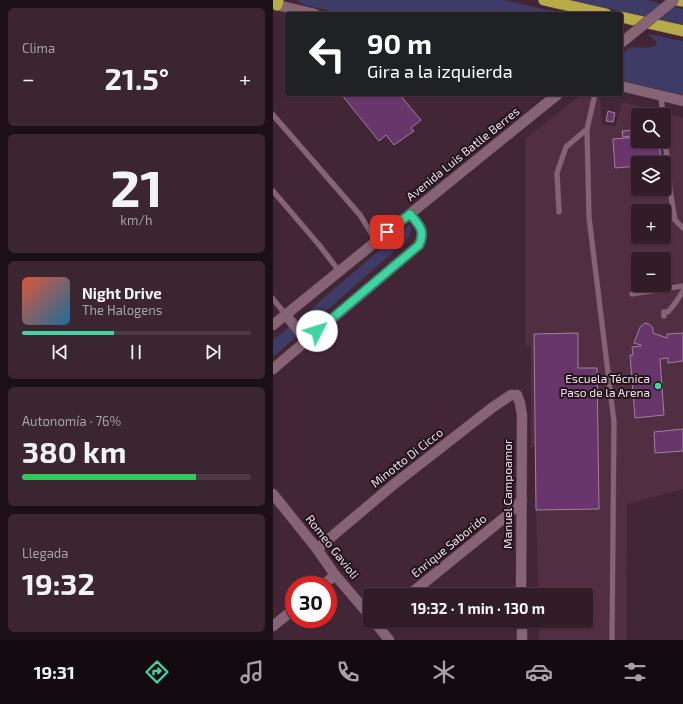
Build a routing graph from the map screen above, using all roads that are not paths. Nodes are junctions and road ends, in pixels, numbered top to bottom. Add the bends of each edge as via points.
1 (544, 0) edge
2 (675, 0) edge
3 (683, 1) edge
4 (276, 3) edge
5 (308, 12) edge
6 (597, 12) edge
7 (623, 17) edge
8 (683, 31) edge
9 (623, 41) edge
10 (623, 86) edge
11 (556, 96) edge
12 (595, 96) edge
13 (661, 96) junction
14 (683, 101) edge
15 (662, 108) edge
16 (273, 115) edge
17 (587, 129) junction
18 (666, 148) edge
19 (273, 191) edge
20 (559, 212) dead end
21 (410, 214) junction
22 (683, 228) edge
23 (376, 241) junction
24 (339, 271) junction
25 (683, 286) edge
26 (683, 291) edge
27 (632, 294) dead end
28 (273, 299) edge
29 (286, 315) junction
30 (664, 316) dead end
31 (273, 325) edge
32 (306, 340) junction
33 (273, 368) edge
34 (517, 395) joint
35 (275, 500) edge
36 (522, 500) junction
37 (317, 549) junction
38 (335, 574) joint
39 (418, 588) edge
40 (521, 588) edge
41 (363, 607) edge
42 (285, 616) edge
43 (273, 626) edge
44 (380, 628) edge
45 (521, 628) edge
46 (389, 640) edge
47 (522, 640) edge
48 (612, 640) edge

1 - 6 highway
2 - 3 highway
2 - 9 street, bridge
4 - 5 street
7 - 8 highway
10 - 13 street
11 - 21 street, Avenida Luis Batlle Berres
12 - 17 lane
13 - 14 street
13 - 15 lane
16 - 23 lane via 360,215
17 - 20 lane via 566,147 557,173
17 - 48 lane via 589,218 614,422
18 - 22 lane via 675,220
19 - 24 lane
21 - 23 street, Avenida Luis Batlle Berres
21 - 32 street via 422,232 419,245
23 - 24 street, Avenida Luis Batlle Berres
24 - 29 street, Avenida Luis Batlle Berres
25 - 27 lane
26 - 30 lane via 668,312 663,312
28 - 29 lane
29 - 31 street, Avenida Luis Batlle Berres
29 - 32 street
32 - 33 street
34 - 36 street, Manuel Campoamor via 522,415
34 - 37 street, Minotto Di Cicco via 511,395 487,412 393,485
35 - 37 street, Romeo Gavioli
36 - 39 street, Enrique Saborido via 504,518
36 - 40 street, Manuel Campoamor
37 - 38 street, Romeo Gavioli
38 - 41 street, Romeo Gavioli
42 - 43 street
44 - 46 street, Romeo Gavioli
45 - 47 street

